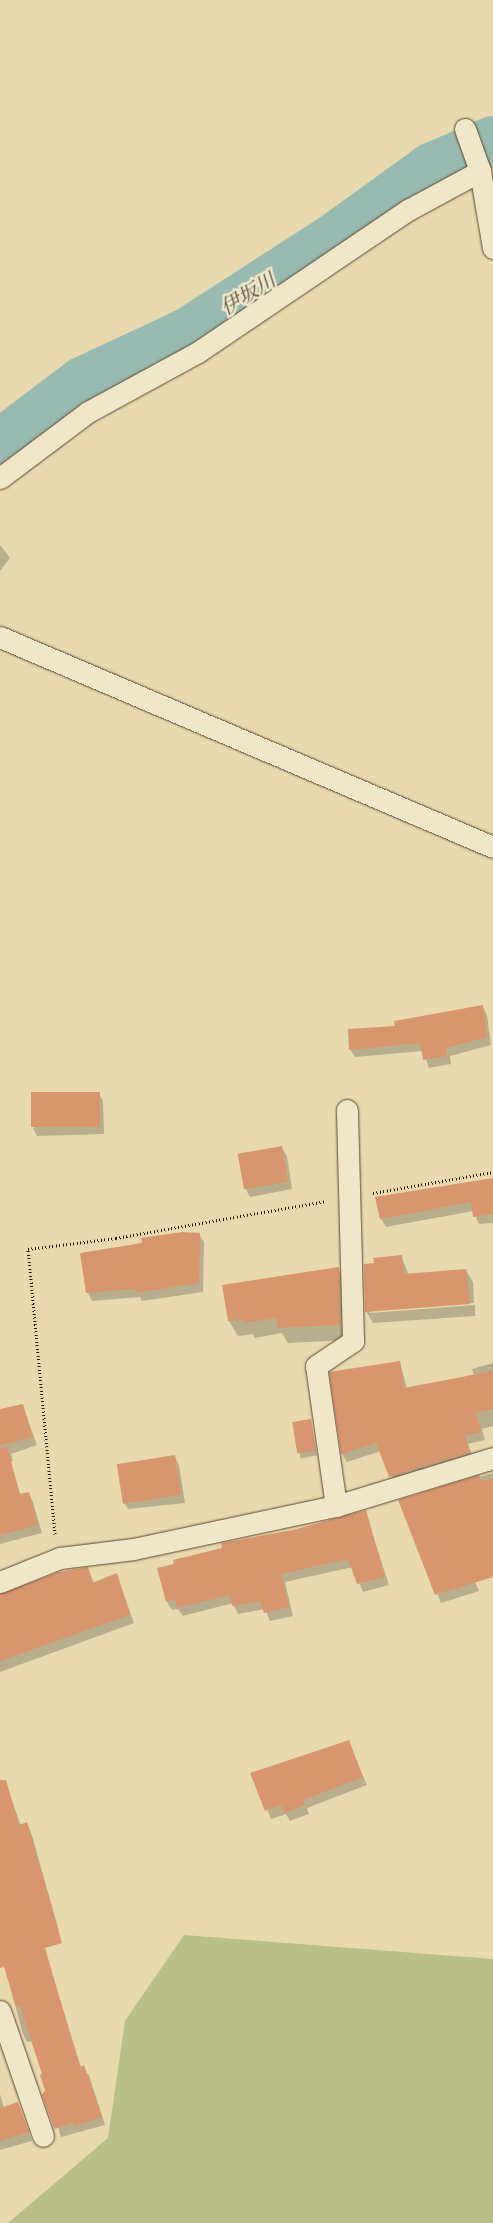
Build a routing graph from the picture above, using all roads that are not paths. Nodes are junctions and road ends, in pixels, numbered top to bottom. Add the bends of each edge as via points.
1 (466, 133) dead end
2 (479, 167) junction
3 (493, 248) edge
4 (0, 478) edge
5 (0, 636) edge
6 (493, 847) edge
7 (347, 1110) dead end
8 (493, 1458) edge
9 (336, 1506) junction
10 (0, 1582) edge
11 (0, 2011) edge
12 (43, 2136) dead end

1 - 2 street
2 - 3 street
2 - 4 street via 408,210 198,352 88,412
5 - 6 street
7 - 9 street via 353,1341 316,1366
8 - 9 street
9 - 10 street via 133,1548 60,1558
11 - 12 street

